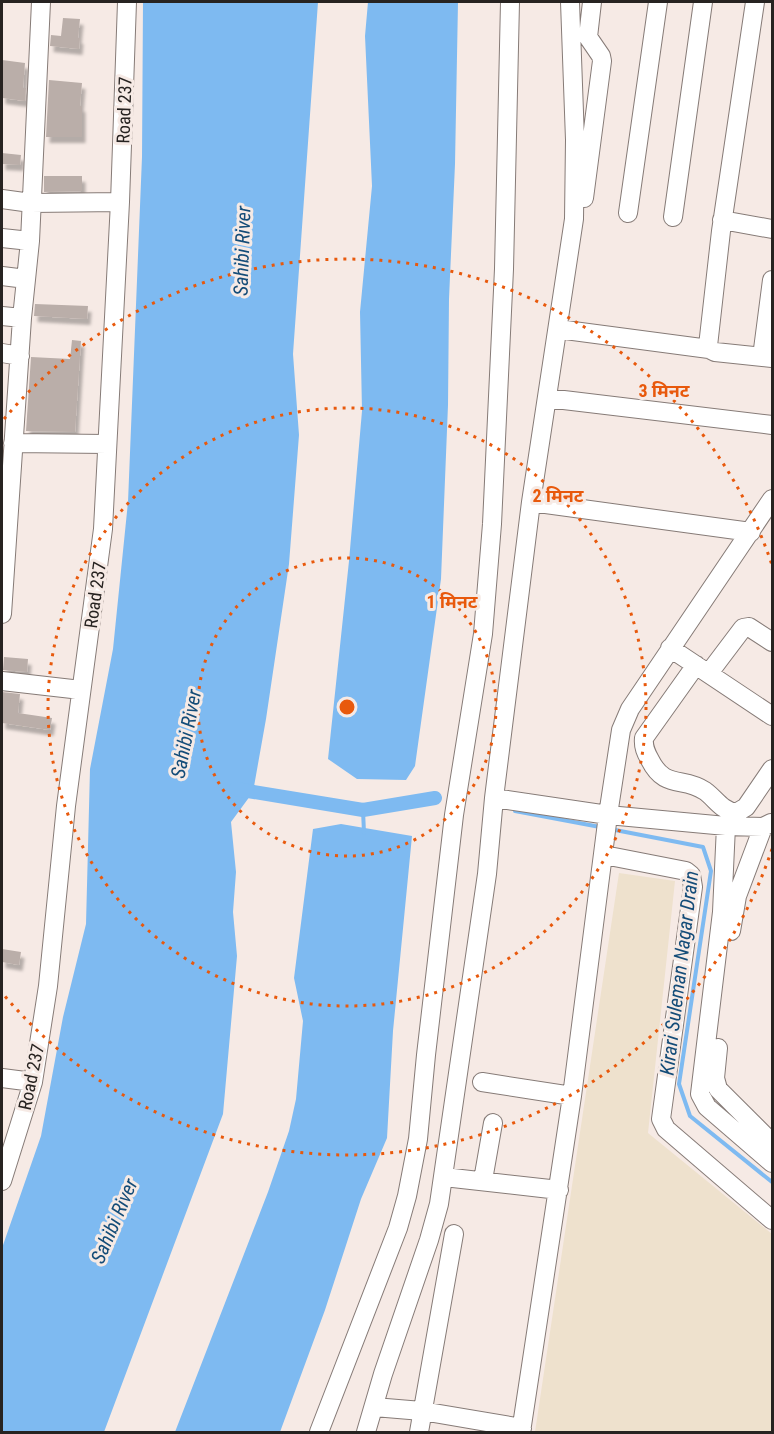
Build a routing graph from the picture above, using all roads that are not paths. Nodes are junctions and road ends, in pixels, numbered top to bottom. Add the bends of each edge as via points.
1 (40, 2) edge
2 (127, 2) edge
3 (510, 2) edge
4 (570, 2) edge
5 (592, 2) edge
6 (658, 2) edge
7 (703, 2) edge
8 (755, 2) edge
9 (2, 199) edge
10 (120, 202) junction
11 (31, 203) junction
12 (628, 213) dead end
13 (673, 217) dead end
14 (574, 219) junction
15 (722, 220) junction
16 (772, 229) edge
17 (2, 238) edge
18 (30, 241) junction
19 (2, 276) edge
20 (26, 279) junction
21 (772, 280) edge
22 (2, 316) edge
23 (22, 318) junction
24 (558, 329) junction
25 (709, 350) junction
26 (2, 353) edge
27 (20, 356) junction
28 (767, 357) edge
29 (547, 398) junction
30 (9, 401) edge
31 (772, 425) edge
32 (13, 442) junction
33 (107, 444) junction
34 (772, 499) edge
35 (531, 502) junction
36 (751, 532) junction
37 (2, 614) edge
38 (772, 642) edge
39 (670, 648) junction
40 (702, 669) junction
41 (2, 681) edge
42 (81, 690) junction
43 (772, 716) edge
44 (772, 769) edge
45 (494, 798) junction
46 (608, 820) junction
47 (768, 824) edge
48 (726, 826) junction
49 (605, 850) junction
50 (2, 1078) edge
51 (33, 1082) junction
52 (482, 1082) dead end
53 (572, 1096) junction
54 (493, 1123) dead end
55 (772, 1143) edge
56 (772, 1163) edge
57 (444, 1178) junction
58 (483, 1180) junction
59 (2, 1181) edge
60 (558, 1190) junction
61 (772, 1220) edge
62 (454, 1233) dead end
63 (374, 1407) junction
64 (422, 1412) junction
65 (521, 1430) edge
66 (319, 1432) edge
67 (366, 1432) edge
68 (419, 1432) edge

1 - 11 street
2 - 10 street, Road 237
3 - 66 street via 504,269 492,534 483,634 454,815 418,1139 398,1228
4 - 14 street
5 - 14 street via 588,37 602,61 583,206
6 - 12 street
7 - 13 street
8 - 15 street
9 - 11 street
10 - 11 street
10 - 33 street, Road 237
11 - 18 street
14 - 24 street
15 - 16 street
15 - 25 street
17 - 18 street
18 - 20 street
19 - 20 street
20 - 23 street
21 - 28 street
22 - 23 street
23 - 27 street
24 - 25 street
24 - 29 street
25 - 28 street
26 - 27 street
27 - 30 street
29 - 31 street
29 - 35 street
30 - 32 street
32 - 33 street
32 - 37 street
33 - 42 street, Road 237 via 102,541
34 - 36 street
35 - 36 street
35 - 45 street
36 - 39 street
38 - 40 street via 749,627 743,628
39 - 40 street
39 - 46 street via 625,718
40 - 43 street
40 - 44 street via 644,738 644,747 656,771 664,778 705,791 724,809 736,813 746,807
41 - 42 street
42 - 51 street, Road 237
45 - 46 street
45 - 57 street via 488,874
46 - 48 street
46 - 49 street
47 - 48 street
47 - 55 street via 737,896 715,1078 722,1096
48 - 56 street via 722,912 700,1094 706,1107
49 - 53 street
49 - 61 street via 691,875 693,887 661,1119 666,1129
50 - 51 street
51 - 59 street, Road 237
52 - 53 street
53 - 60 street
54 - 58 street
57 - 58 street
57 - 63 street via 435,1222
58 - 60 street
60 - 65 street
62 - 64 street
63 - 64 street
63 - 67 street
64 - 65 street
64 - 68 street

